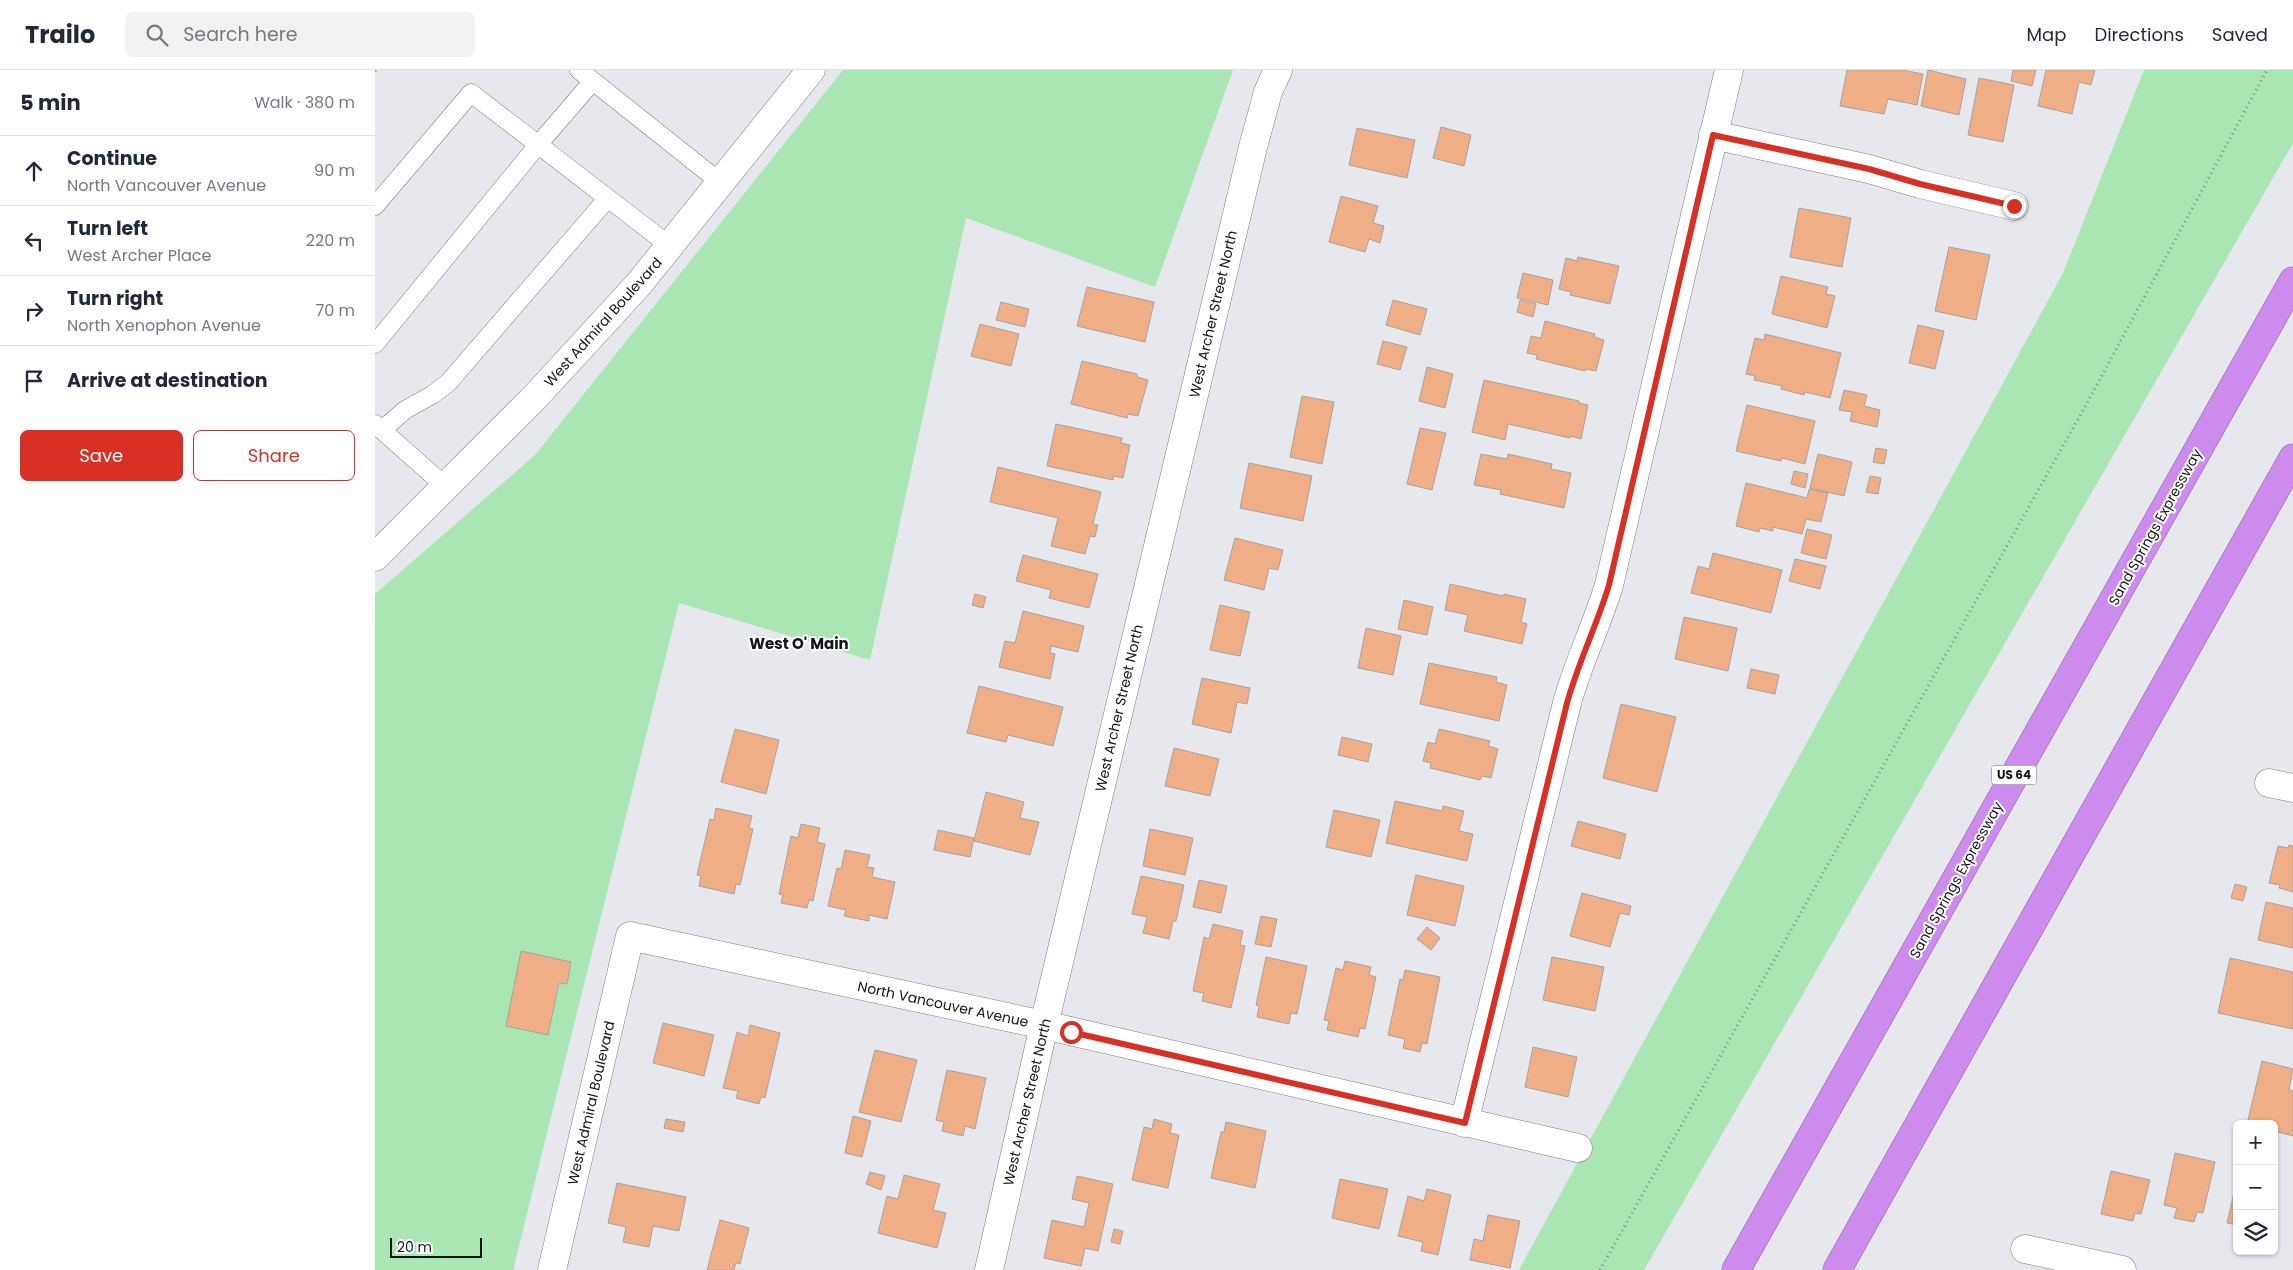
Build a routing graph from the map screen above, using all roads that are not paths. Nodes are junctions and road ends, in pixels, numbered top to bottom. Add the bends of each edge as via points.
1 (579, 70) edge
2 (811, 70) edge
3 (1279, 70) edge
4 (1729, 70) edge
5 (593, 81) junction
6 (1713, 135) junction
7 (537, 146) junction
8 (721, 183) junction
9 (607, 199) junction
10 (375, 206) edge
11 (2014, 206) dead end
12 (670, 246) junction
13 (2293, 281) edge
14 (375, 344) edge
15 (379, 427) edge
16 (2293, 458) edge
17 (446, 487) junction
18 (375, 556) edge
19 (630, 936) joint
20 (1044, 1026) junction
21 (1465, 1123) junction
22 (1578, 1148) dead end
23 (2025, 1249) dead end
24 (552, 1270) edge
25 (989, 1270) edge
26 (1736, 1270) edge
27 (1837, 1270) edge
28 (2122, 1270) edge

1 - 5 lane
2 - 8 street, West Admiral Boulevard
3 - 20 street, West Archer Street North via 1268,92 1253,147
4 - 6 street
5 - 7 lane
5 - 8 lane
6 - 11 street via 1869,169
6 - 21 street via 1609,585 1567,703
7 - 9 lane
7 - 10 lane via 471,93
7 - 14 lane
8 - 12 street, West Admiral Boulevard
9 - 12 lane
9 - 15 lane via 447,383
12 - 17 street, West Admiral Boulevard via 535,397
13 - 26 highway, Sand Springs Expressway / US 64
15 - 17 lane
16 - 27 highway
17 - 18 street, West Admiral Boulevard
19 - 20 street, North Vancouver Avenue
19 - 24 street, West Admiral Boulevard
20 - 21 street, North Vancouver Avenue
20 - 25 street, West Archer Street North
21 - 22 street, North Vancouver Avenue
23 - 28 street

